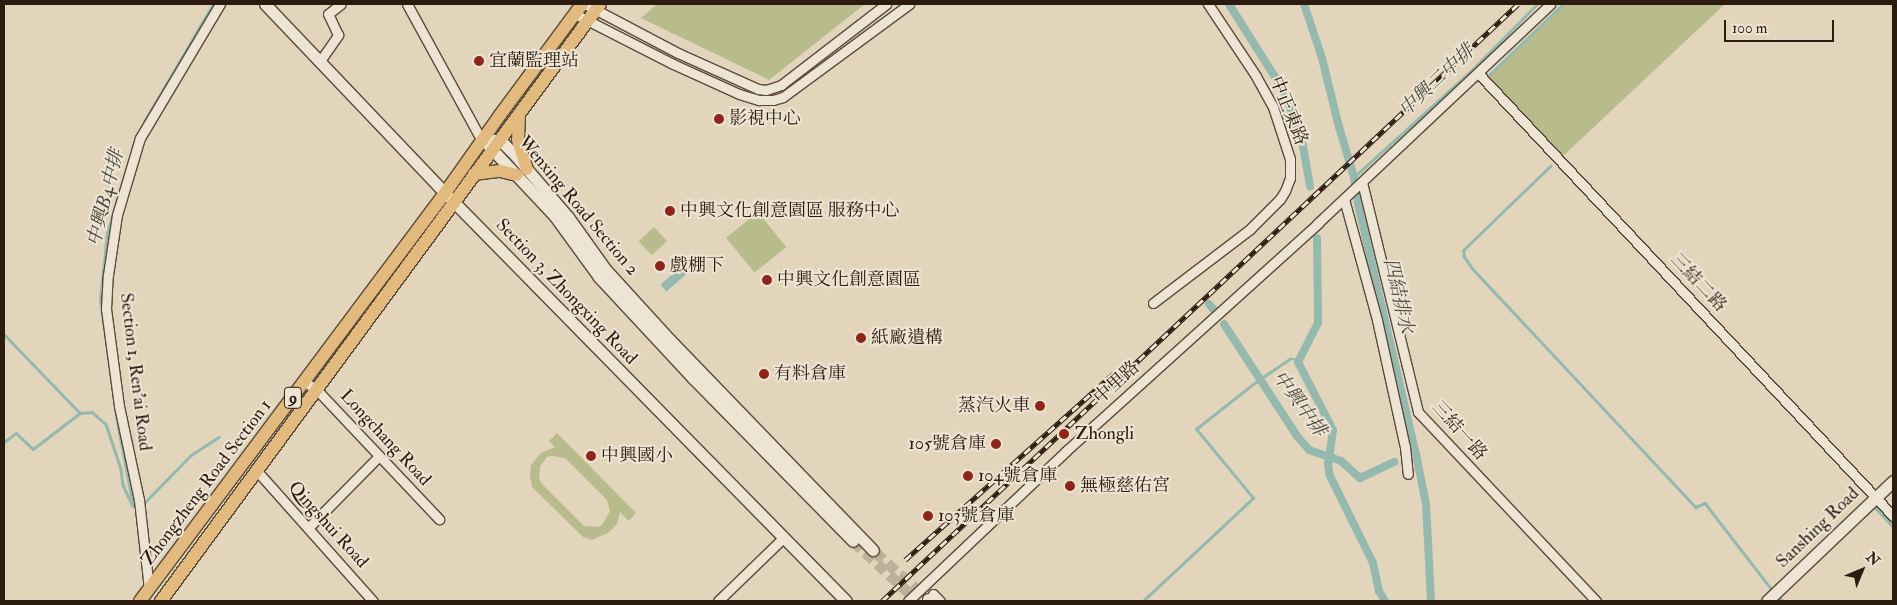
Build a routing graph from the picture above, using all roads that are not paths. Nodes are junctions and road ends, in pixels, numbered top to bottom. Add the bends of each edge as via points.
1 (220, 4) edge
2 (265, 4) edge
3 (341, 4) edge
4 (407, 4) edge
5 (886, 4) edge
6 (909, 4) edge
7 (1208, 4) edge
8 (1550, 4) edge
9 (587, 7) edge
10 (587, 22) junction
11 (320, 61) junction
12 (1478, 73) junction
13 (519, 114) junction
14 (482, 141) junction
15 (497, 144) junction
16 (522, 172) junction
17 (474, 174) junction
18 (1362, 182) junction
19 (450, 198) junction
20 (1344, 199) junction
21 (1154, 304) dead end
22 (305, 382) junction
23 (317, 390) junction
24 (379, 456) junction
25 (257, 471) junction
26 (1408, 474) dead end
27 (1893, 481) edge
28 (1876, 497) junction
29 (1893, 516) edge
30 (439, 519) dead end
31 (308, 528) junction
32 (783, 538) junction
33 (853, 541) tunnel mouth
34 (873, 550) tunnel mouth
35 (149, 589) junction
36 (930, 598) edge
37 (140, 601) edge
38 (161, 601) edge
39 (373, 601) edge
40 (718, 601) edge
41 (846, 601) edge
42 (908, 601) edge
43 (940, 601) edge
44 (1596, 601) edge
45 (1767, 601) edge

1 - 35 street, Section 1, Ren'ai Road via 140,138 117,215 108,274 106,310 119,406 139,500
2 - 11 street, Section 3, Zhongxing Road
3 - 11 street via 328,14 338,35
4 - 14 street
5 - 9 street via 781,86 766,90 678,53
6 - 10 street via 783,97 773,100 759,100 740,94
7 - 21 street, 中正東路 via 1256,76 1272,107 1290,159 1290,178 1286,192 1250,229
8 - 12 street
9 - 10 main road, 9
9 - 14 main road, 9
10 - 13 main road, 9
11 - 19 street, Section 3, Zhongxing Road
12 - 18 street
12 - 28 street, 三結二路
13 - 15 main road, 9
13 - 16 main road
14 - 15 street, Wenxing Road Section 2
14 - 19 main road, 9
15 - 16 street, Wenxing Road Section 2
15 - 17 main road, 9
16 - 17 main road
16 - 33 street, Wenxing Road Section 2 via 599,278
16 - 34 street, Wenxing Road Section 2 via 568,217 606,270 677,347
17 - 19 main road, 9
18 - 20 street, 中里路
18 - 44 street, 三結一路 via 1418,412
19 - 22 main road, Zhongzheng Road Section 1 / 9
19 - 23 main road, Zhongzheng Road Section 1 / 9
19 - 32 street, Section 3, Zhongxing Road
20 - 26 street via 1377,320
20 - 42 street, 中里路 via 1066,451
22 - 23 street, Longchang Road
22 - 35 main road, Zhongzheng Road Section 1 / 9
23 - 24 street, Longchang Road
23 - 25 main road, Zhongzheng Road Section 1 / 9
24 - 30 street, Longchang Road
24 - 31 street
25 - 31 street, Qingshui Road
25 - 38 main road, Zhongzheng Road Section 1 / 9
27 - 28 street, Sanshing Road
28 - 29 street, 三結二路
28 - 45 street, Sanshing Road
31 - 39 street, Qingshui Road
32 - 40 street
32 - 41 street, Section 3, Zhongxing Road
35 - 37 main road, Zhongzheng Road Section 1 / 9
36 - 43 street

